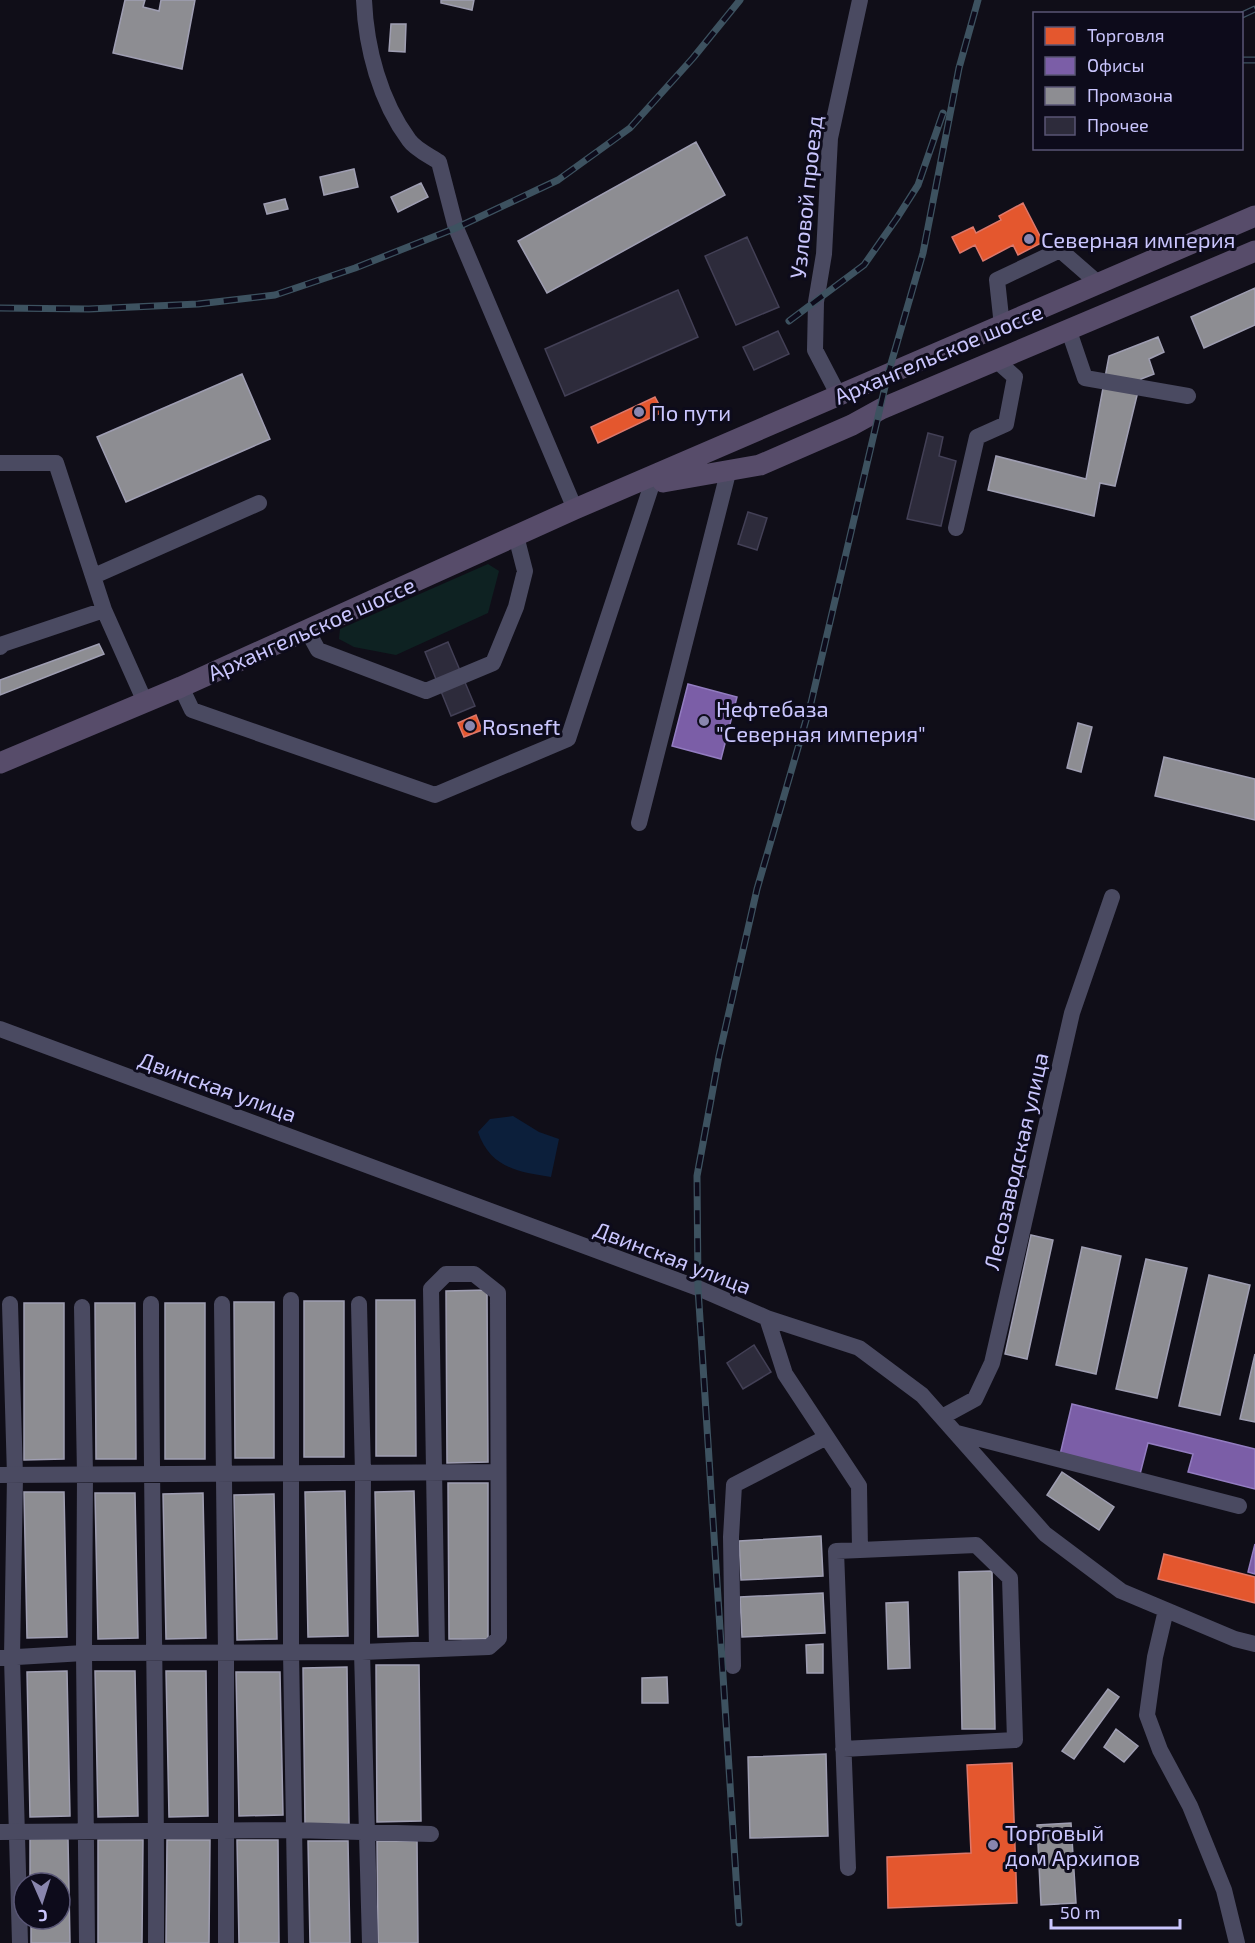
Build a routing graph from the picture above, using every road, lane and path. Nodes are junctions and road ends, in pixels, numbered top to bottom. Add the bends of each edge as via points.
1 (364, 0) edge
2 (860, 0) edge
3 (1255, 216) edge
4 (1255, 251) edge
5 (1099, 284) junction
6 (1111, 313) junction
7 (1002, 326) junction
8 (1070, 334) dead end
9 (1006, 358) junction
10 (838, 396) junction
11 (1188, 396) dead end
12 (852, 425) junction
13 (734, 442) junction
14 (0, 463) edge
15 (737, 469) junction
16 (652, 484) junction
17 (621, 490) junction
18 (259, 503) dead end
19 (575, 509) junction
20 (956, 528) dead end
21 (516, 536) junction
22 (94, 576) junction
23 (104, 610) junction
24 (307, 630) junction
25 (0, 647) edge
26 (181, 687) junction
27 (146, 702) junction
28 (0, 763) edge
29 (639, 823) dead end
30 (1112, 897) dead end
31 (0, 1029) edge
32 (291, 1300) dead end
33 (10, 1304) dead end
34 (151, 1304) dead end
35 (222, 1304) dead end
36 (359, 1304) dead end
37 (82, 1307) dead end
38 (767, 1318) junction
39 (942, 1417) junction
40 (957, 1433) junction
41 (825, 1438) junction
42 (498, 1472) junction
43 (434, 1473) junction
44 (85, 1474) junction
45 (151, 1474) junction
46 (224, 1474) junction
47 (292, 1474) junction
48 (363, 1474) junction
49 (8, 1475) edge
50 (1239, 1506) dead end
51 (860, 1550) junction
52 (1166, 1610) junction
53 (1255, 1644) edge
54 (437, 1649) junction
55 (291, 1652) junction
56 (362, 1652) junction
57 (84, 1653) junction
58 (154, 1654) junction
59 (226, 1654) junction
60 (6, 1658) edge
61 (733, 1666) dead end
62 (843, 1749) junction
63 (86, 1830) junction
64 (293, 1830) junction
65 (157, 1831) junction
66 (8, 1832) edge
67 (225, 1832) junction
68 (368, 1832) junction
69 (431, 1834) dead end
70 (848, 1868) dead end
71 (20, 1943) edge
72 (87, 1943) edge
73 (156, 1943) edge
74 (226, 1943) edge
75 (296, 1943) edge
76 (370, 1943) edge
77 (1237, 1943) edge

1 - 19 street via 373,64 390,106 410,142 439,162 456,228
2 - 10 street, Узловой проезд via 830,138 824,254 816,302 815,350
3 - 5 main road, Архангельское шоссе
4 - 6 main road, Архангельское шоссе
5 - 6 main road
5 - 7 main road, Архангельское шоссе
5 - 7 street via 1060,250 997,280
6 - 9 main road, Архангельское шоссе
7 - 9 main road
7 - 10 main road, Архангельское шоссе
8 - 11 street via 1085,378
9 - 12 main road, Архангельское шоссе via 881,409
9 - 20 street via 1015,377 1006,424 977,437
10 - 12 main road
10 - 13 main road, Архангельское шоссе
12 - 15 main road, Архангельское шоссе via 760,465
13 - 15 main road
13 - 17 main road, Архангельское шоссе
14 - 22 street via 56,463
15 - 16 main road, Архангельское шоссе
15 - 29 street
16 - 17 main road, Архангельское шоссе
16 - 26 street via 568,739 435,795 192,710
17 - 19 main road, Архангельское шоссе
18 - 22 street
19 - 21 main road, Архангельское шоссе
21 - 24 main road, Архангельское шоссе
21 - 24 street via 525,571 516,607 493,663 426,691 318,650
22 - 23 street
23 - 25 street
23 - 27 street
24 - 26 main road, Архангельское шоссе
26 - 27 main road, Архангельское шоссе
27 - 28 main road, Архангельское шоссе
30 - 39 street, Лесозаводская улица via 1072,1013 992,1363 975,1399
31 - 38 street, Двинская улица via 698,1288
32 - 47 street
33 - 49 street
34 - 45 street
35 - 46 street
36 - 48 street
37 - 44 street
38 - 39 street, Двинская улица via 859,1348 922,1395
38 - 41 street via 785,1374
39 - 40 street, Двинская улица
40 - 50 street
40 - 52 street, Двинская улица via 1045,1534 1121,1590
41 - 51 street via 859,1486
41 - 61 street via 734,1485
42 - 43 street
42 - 43 street via 498,1293 474,1274 446,1274 431,1289
42 - 54 street via 499,1638 489,1647
43 - 48 street
43 - 54 street
44 - 45 street
44 - 49 street
44 - 57 street
45 - 46 street
45 - 58 street
46 - 47 street
46 - 59 street
47 - 48 street
47 - 55 street
48 - 56 street
49 - 60 street
51 - 62 street via 836,1551
51 - 62 street via 976,1545 1010,1578 1015,1740
52 - 53 street, Двинская улица
52 - 77 street via 1147,1715 1224,1890
54 - 56 street
55 - 56 street
55 - 59 street
55 - 64 street
56 - 68 street
57 - 58 street
57 - 60 street
57 - 63 street
58 - 59 street
58 - 65 street
59 - 67 street
60 - 66 street
62 - 70 street
63 - 65 street
63 - 66 street
63 - 72 street
64 - 67 street
64 - 68 street
64 - 75 street
65 - 67 street
65 - 73 street
66 - 71 street
67 - 74 street
68 - 69 street
68 - 76 street

